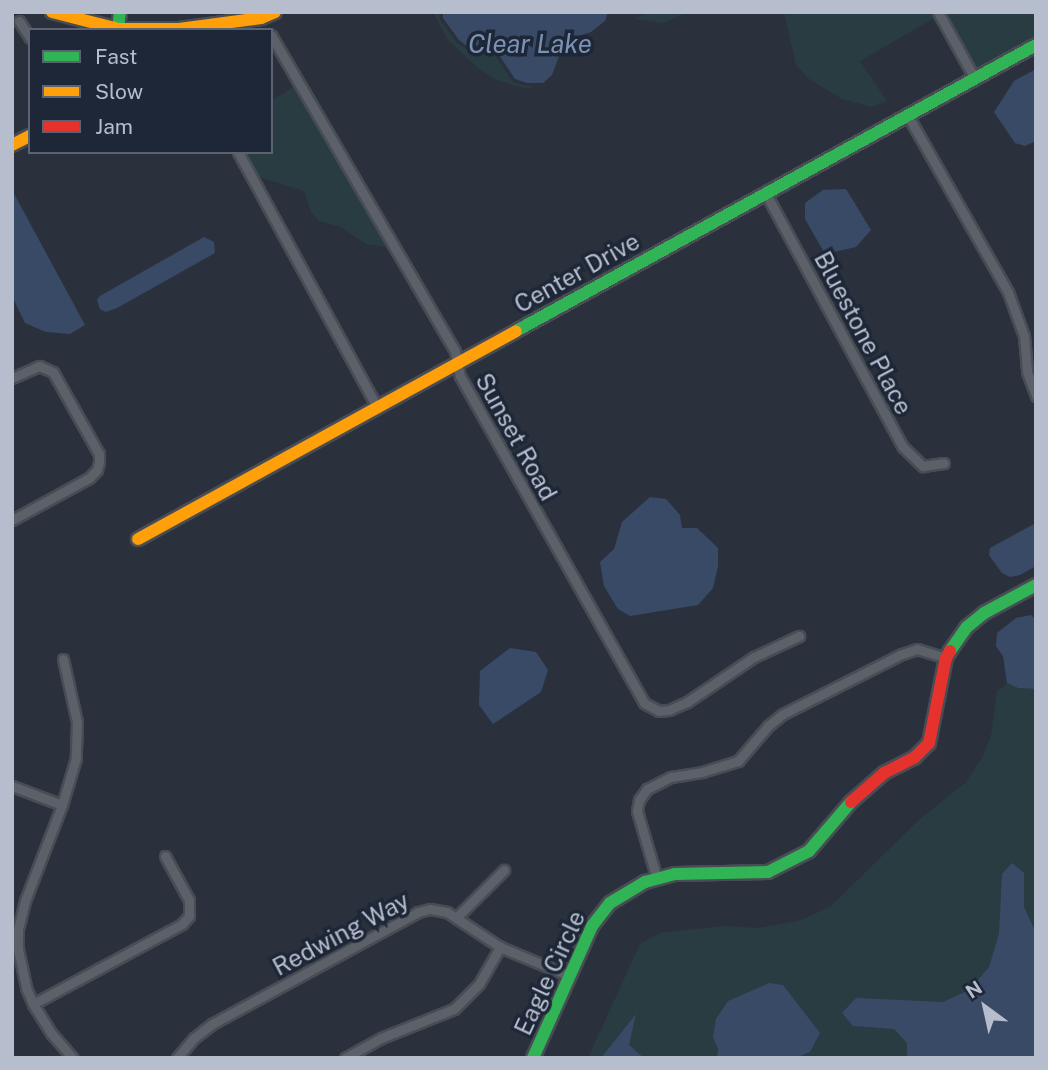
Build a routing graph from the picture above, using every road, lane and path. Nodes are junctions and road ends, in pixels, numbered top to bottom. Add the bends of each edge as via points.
1 (52, 12) edge
2 (275, 12) edge
3 (937, 12) edge
4 (261, 18) junction
5 (19, 21) dead end
6 (114, 28) edge
7 (186, 28) edge
8 (267, 28) edge
9 (28, 35) edge
10 (273, 38) edge
11 (1036, 45) edge
12 (975, 79) junction
13 (908, 116) junction
14 (28, 137) edge
15 (12, 145) edge
16 (239, 154) edge
17 (766, 194) junction
18 (457, 363) junction
19 (12, 378) edge
20 (1036, 396) edge
21 (377, 407) junction
22 (944, 463) dead end
23 (12, 520) edge
24 (138, 539) dead end
25 (1036, 584) edge
26 (799, 636) dead end
27 (946, 658) junction
28 (63, 659) dead end
29 (12, 786) edge
30 (62, 806) junction
31 (165, 856) dead end
32 (504, 870) dead end
33 (657, 879) junction
34 (456, 918) junction
35 (15, 930) edge
36 (500, 947) junction
37 (570, 976) junction
38 (33, 1004) junction
39 (73, 1058) edge
40 (177, 1058) edge
41 (345, 1058) edge
42 (533, 1058) edge

1 - 6 street
2 - 4 street
3 - 12 street
4 - 7 street
4 - 8 street
5 - 9 street
10 - 18 street, Sunset Road via 455,351
11 - 12 street, Center Drive
12 - 13 street, Center Drive
13 - 17 street, Center Drive
13 - 20 street via 1007,292 1024,336 1027,372
14 - 15 street
16 - 21 street
17 - 18 street, Center Drive
17 - 22 street, Bluestone Place via 903,447 923,466
18 - 21 street, Center Drive
18 - 26 street, Sunset Road via 460,376 644,704 669,710 754,657
19 - 23 street via 39,366 53,372 99,454 97,470 89,478
21 - 24 street, Center Drive
25 - 27 street, Eagle Circle via 976,619
27 - 33 street, Eagle Circle via 929,743 914,758 858,793 809,851 768,872 691,872
27 - 33 street via 917,649 902,654 783,714 737,761 671,777 647,789 637,811
28 - 30 street via 77,741
29 - 30 street
30 - 35 street
31 - 38 street via 189,900 189,916 182,924
32 - 34 street
33 - 37 street, Eagle Circle via 619,896 600,914
34 - 36 street, Redwing Way
34 - 40 street, Redwing Way via 439,910 418,912 212,1024
35 - 38 street via 21,970
36 - 37 street, Redwing Way
36 - 41 street via 479,984 454,1009
37 - 42 street, Eagle Circle
38 - 39 street

